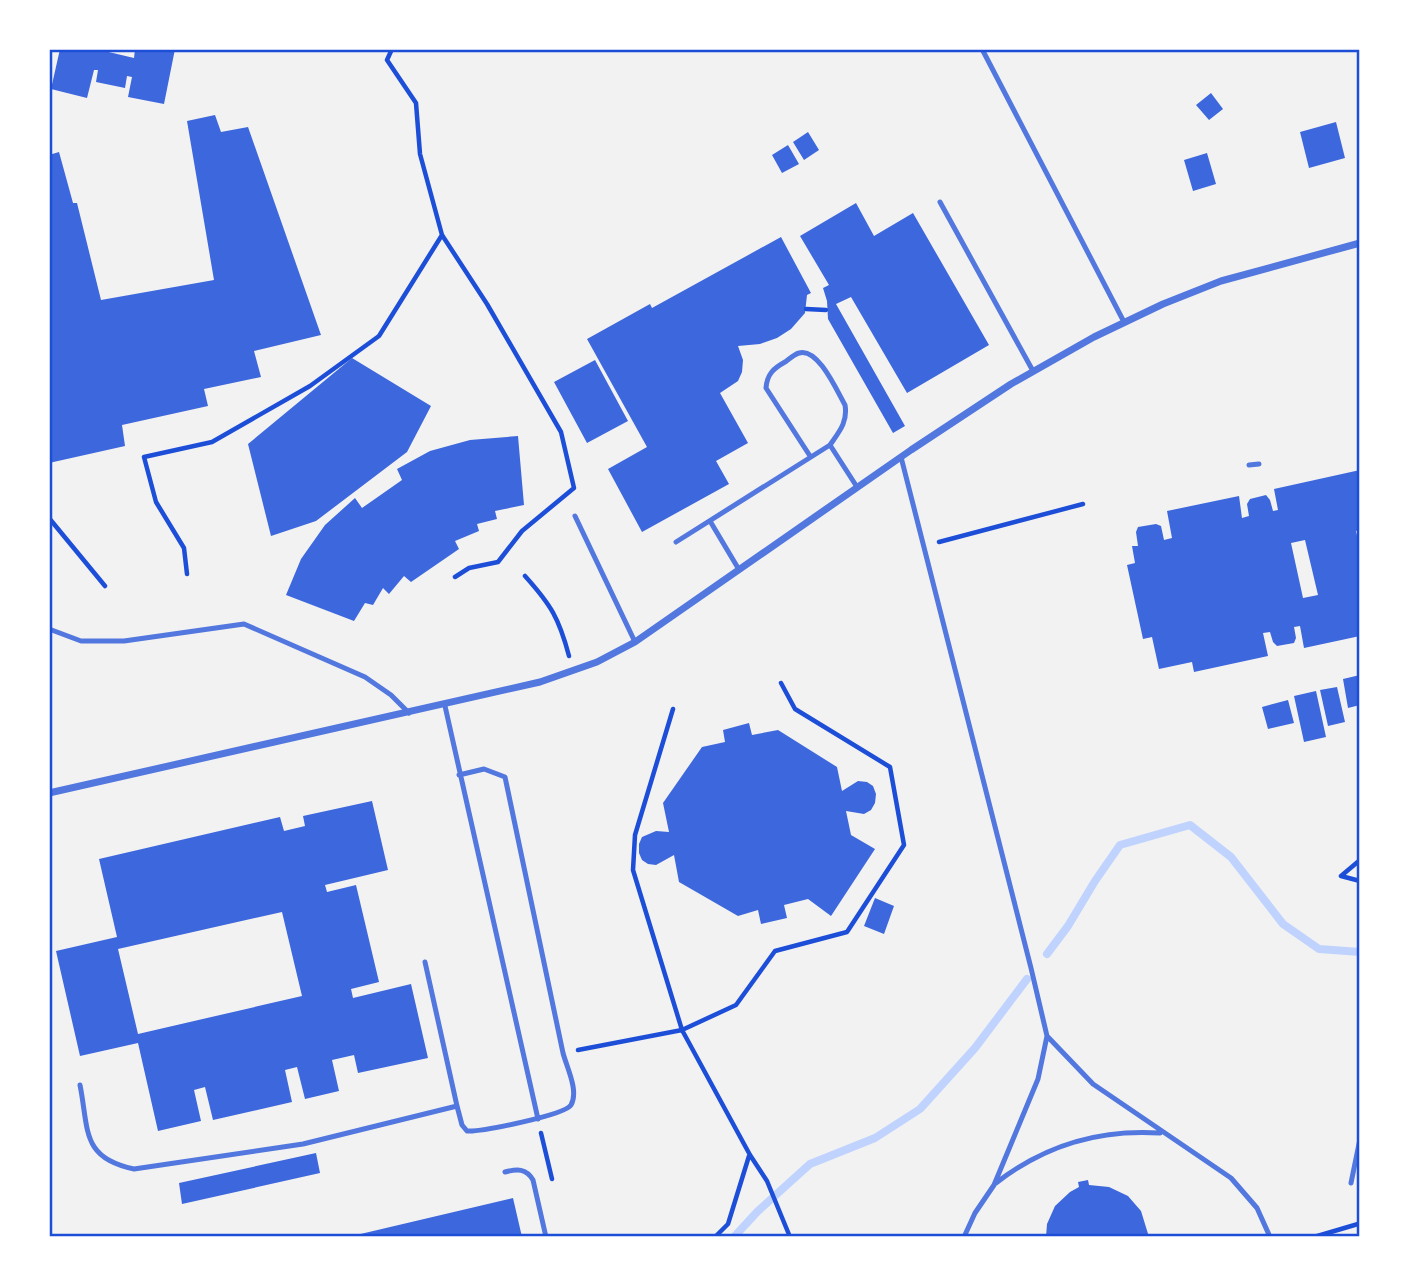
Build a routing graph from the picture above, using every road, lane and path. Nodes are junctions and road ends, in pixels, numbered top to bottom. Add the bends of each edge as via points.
1 (391, 49) edge
2 (982, 49) edge
3 (940, 202) dead end
4 (442, 235) junction
5 (1360, 243) edge
6 (806, 309) dead end
7 (826, 310) dead end
8 (1124, 322) junction
9 (1033, 371) junction
10 (830, 445) junction
11 (810, 456) junction
12 (901, 457) junction
13 (1259, 464) dead end
14 (1249, 465) dead end
15 (857, 487) junction
16 (1083, 503) dead end
17 (575, 516) dead end
18 (49, 518) edge
19 (710, 521) junction
20 (676, 542) dead end
21 (924, 546) junction
22 (738, 568) junction
23 (187, 574) dead end
24 (525, 576) dead end
25 (454, 577) dead end
26 (104, 586) dead end
27 (49, 629) edge
28 (635, 642) junction
29 (573, 671) junction
30 (781, 683) dead end
31 (445, 706) junction
32 (673, 709) dead end
33 (409, 713) junction
34 (459, 775) junction
35 (49, 793) edge
36 (1360, 860) edge
37 (1360, 881) edge
38 (425, 962) dead end
39 (682, 1030) junction
40 (1047, 1037) junction
41 (564, 1053) junction
42 (80, 1085) dead end
43 (457, 1106) junction
44 (538, 1119) junction
45 (1163, 1133) junction
46 (1360, 1139) edge
47 (750, 1155) junction
48 (505, 1172) dead end
49 (1351, 1183) dead end
50 (993, 1185) junction
51 (1358, 1224) dead end
52 (546, 1237) edge
53 (715, 1237) edge
54 (790, 1237) edge
55 (964, 1237) edge
56 (1270, 1237) edge
57 (1314, 1237) edge

1 - 4 path via 387,60 416,103 420,154
2 - 8 lane
3 - 9 lane
4 - 23 path via 379,336 310,386 212,442 144,457 156,502 184,548
4 - 25 path via 488,304 561,432 574,488 522,531 498,562 469,568
5 - 8 street via 1221,281
6 - 7 path
8 - 9 street
9 - 12 street
10 - 11 lane
10 - 11 lane via 842,428 845,405 818,360 811,353 799,353 773,369 766,388
10 - 15 lane
11 - 19 lane
12 - 15 street
12 - 21 lane
13 - 14 lane
15 - 22 street
16 - 21 path
17 - 28 lane
18 - 26 path
19 - 20 lane
19 - 22 lane
21 - 40 lane
22 - 28 street
24 - 29 path via 548,602 562,629
27 - 33 lane via 81,641 124,641 244,624 365,677
28 - 29 street
29 - 31 street
30 - 39 path via 795,709 890,767 904,845 847,932 775,951 736,1005
31 - 33 street
31 - 34 lane
32 - 39 path via 635,835 633,870
33 - 35 street
34 - 41 lane via 484,769 505,777
34 - 44 lane
36 - 37 path via 1341,876
38 - 43 lane
39 - 41 path
39 - 47 path
40 - 45 lane via 1093,1084
40 - 50 lane via 1038,1079
41 - 44 lane via 572,1104 566,1111
42 - 43 lane via 91,1143 109,1162 134,1169 303,1144
43 - 44 lane via 467,1131
45 - 50 lane via 1111,1133 1073,1141 1037,1156
45 - 56 lane via 1231,1178 1257,1208
46 - 49 lane
47 - 53 path via 728,1224
47 - 54 path via 767,1181
48 - 52 lane via 517,1169 530,1175
50 - 55 lane
51 - 57 path

